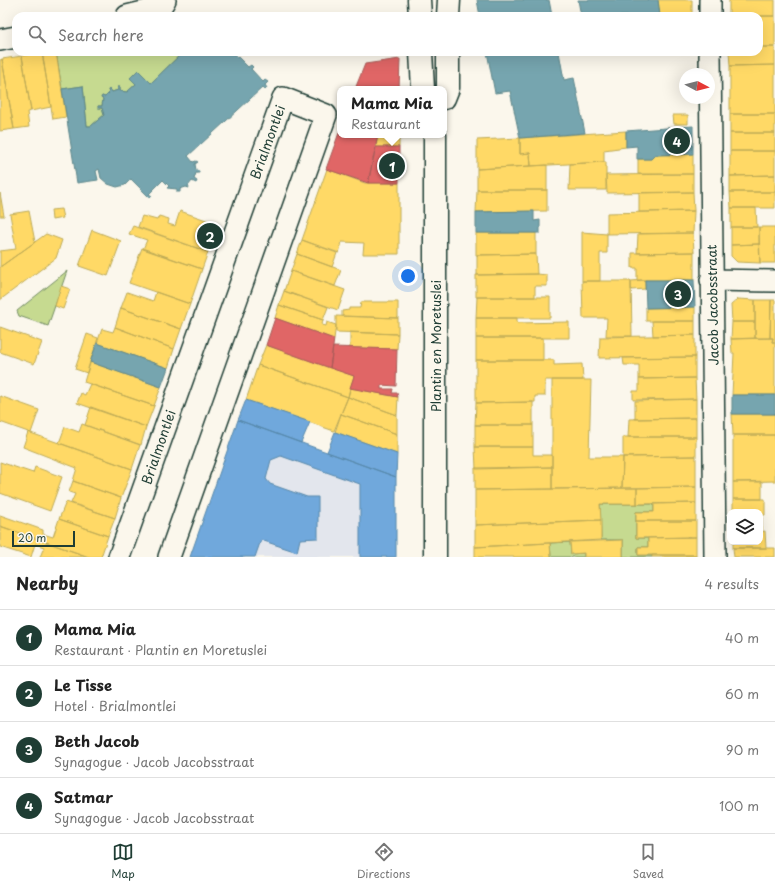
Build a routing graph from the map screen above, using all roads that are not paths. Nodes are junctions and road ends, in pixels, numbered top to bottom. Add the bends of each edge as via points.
1 (165, 0) edge
2 (419, 0) edge
3 (449, 0) edge
4 (710, 0) edge
5 (148, 12) edge
6 (420, 12) edge
7 (448, 12) edge
8 (710, 12) edge
9 (12, 38) edge
10 (0, 40) edge
11 (421, 56) edge
12 (448, 56) edge
13 (710, 56) edge
14 (423, 86) edge
15 (447, 90) edge
16 (435, 138) edge
17 (711, 280) junction
18 (775, 281) edge
19 (119, 557) edge
20 (169, 557) edge
21 (435, 557) edge
22 (715, 557) edge

1 - 5 street via 160,8
2 - 6 main road
3 - 7 main road
4 - 8 street
9 - 10 street
11 - 14 main road
12 - 15 main road
13 - 17 street, Jacob Jacobsstraat
16 - 21 main road, Plantin en Moretuslei
17 - 18 street
17 - 22 street, Jacob Jacobsstraat
19 - 20 street, Brialmontlei via 283,98 326,115

